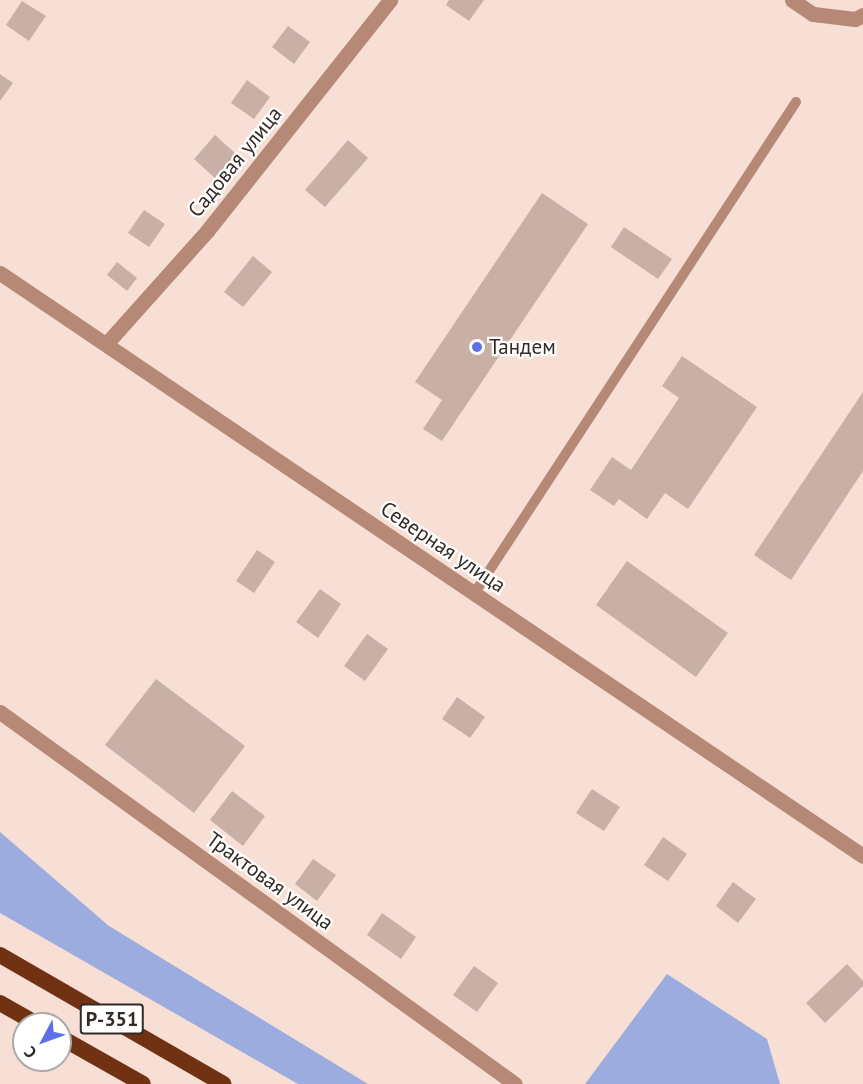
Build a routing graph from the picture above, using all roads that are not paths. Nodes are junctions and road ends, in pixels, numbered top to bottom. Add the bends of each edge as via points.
1 (390, 0) edge
2 (792, 0) edge
3 (863, 15) edge
4 (796, 102) dead end
5 (0, 273) edge
6 (106, 344) junction
7 (474, 594) junction
8 (0, 712) edge
9 (863, 856) edge
10 (0, 955) edge
11 (0, 1003) edge
12 (16, 1012) edge
13 (72, 1044) edge
14 (143, 1084) edge
15 (223, 1084) edge
16 (515, 1084) edge

1 - 6 street, Садовая улица via 207,231
2 - 3 street via 813,14 855,19
4 - 7 lane
5 - 6 street, Северная улица
6 - 7 street, Северная улица
7 - 9 street, Северная улица
8 - 16 street, Трактовая улица
10 - 15 highway, Р-351
11 - 12 highway
13 - 14 highway, Р-351

